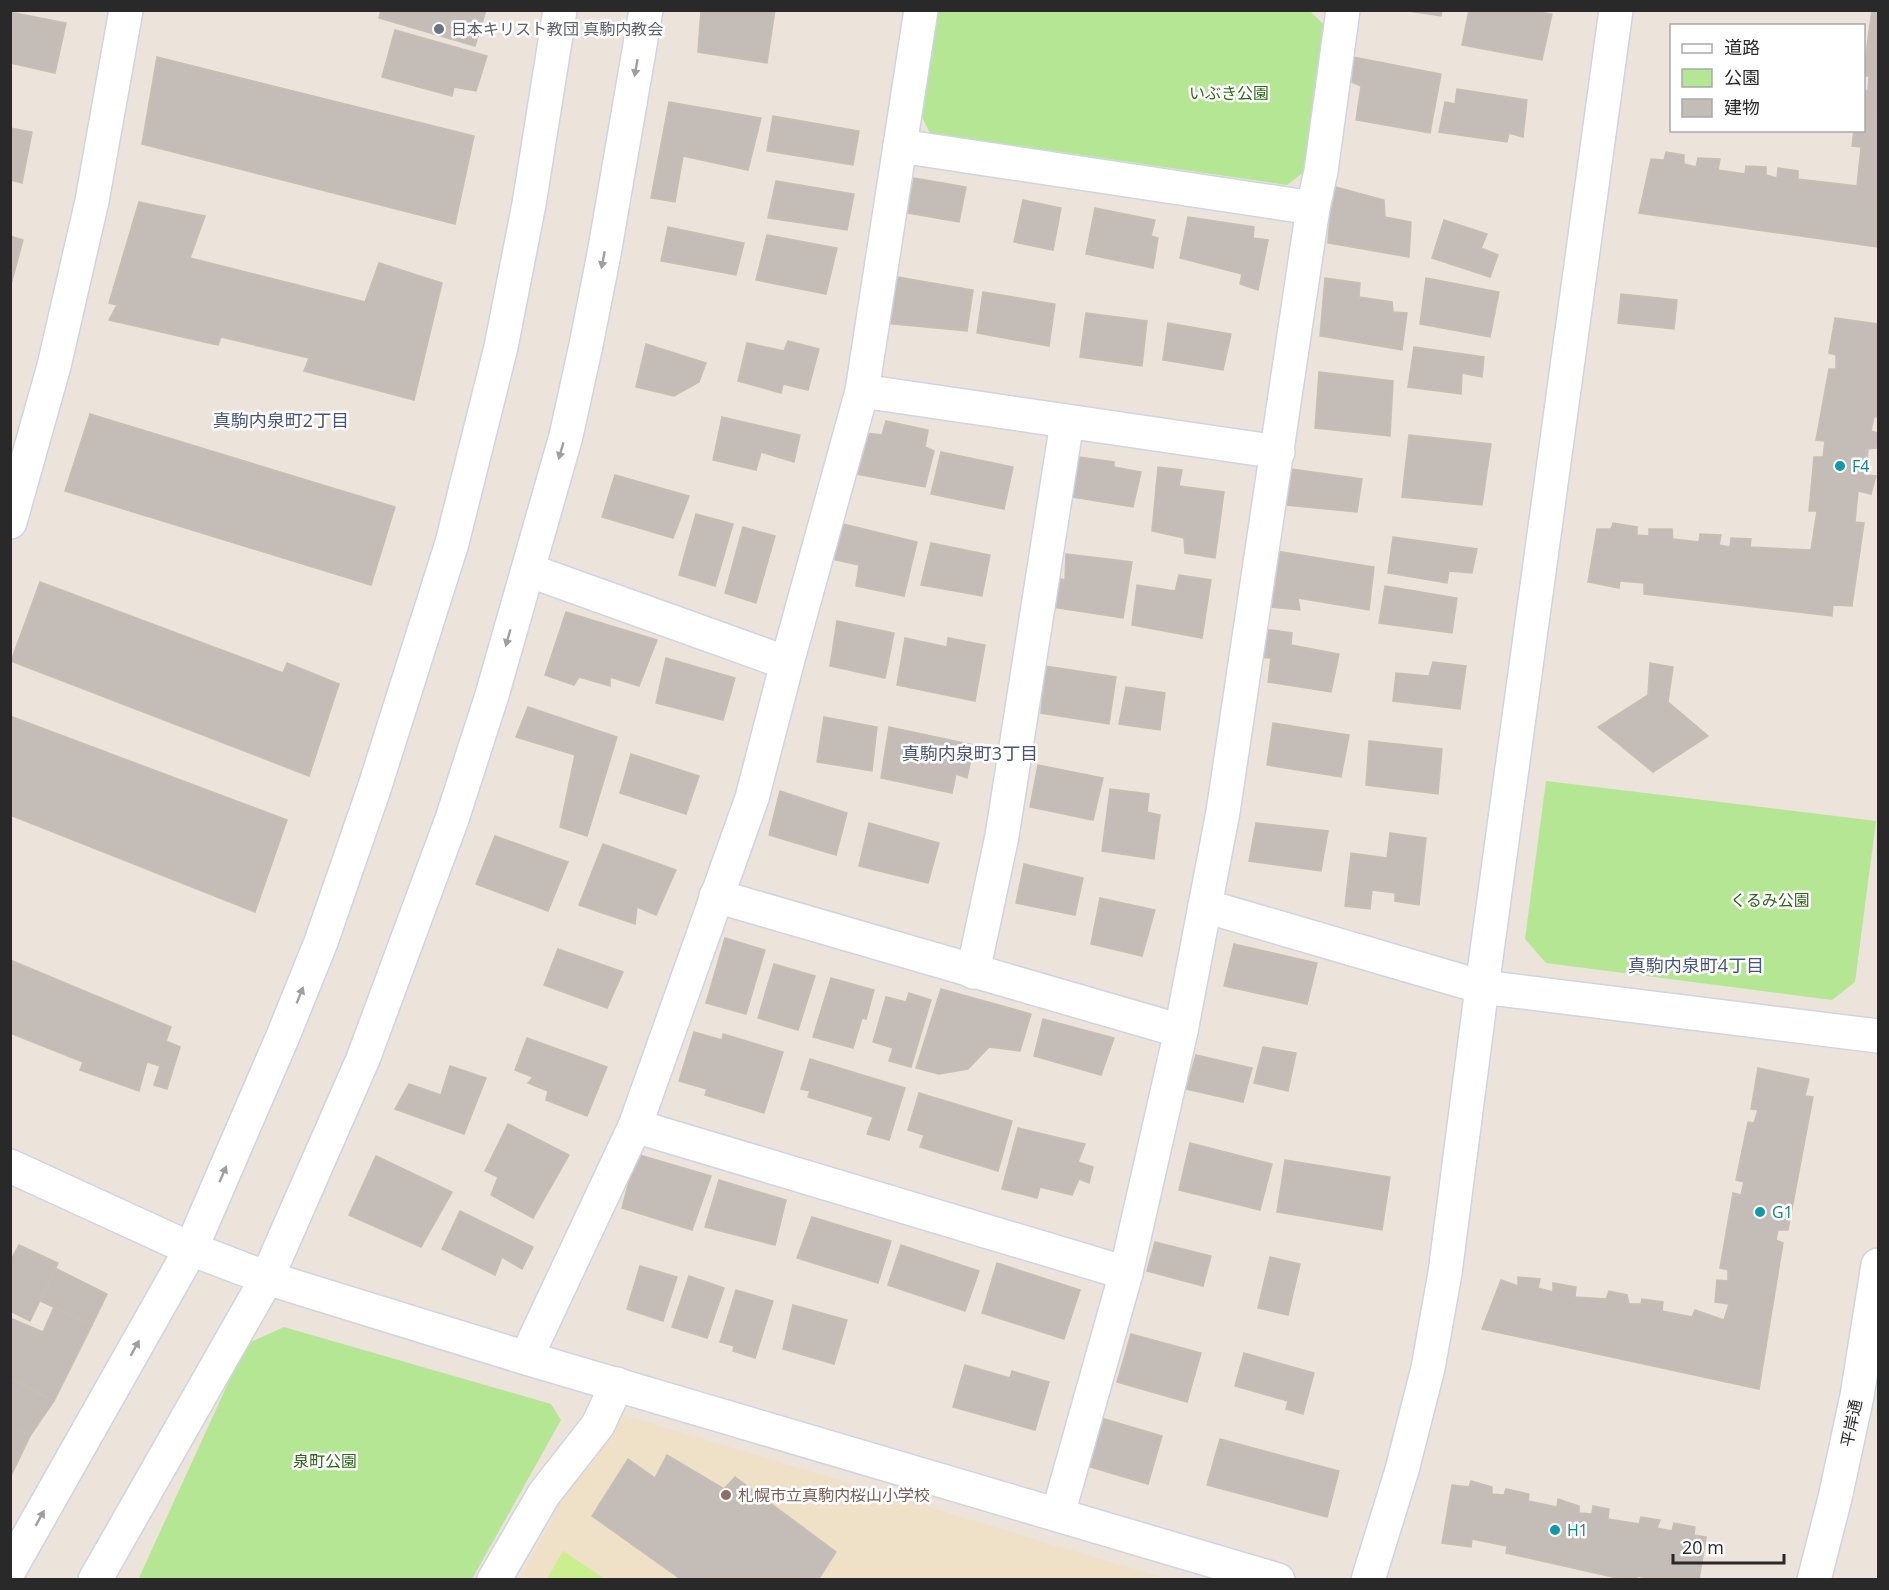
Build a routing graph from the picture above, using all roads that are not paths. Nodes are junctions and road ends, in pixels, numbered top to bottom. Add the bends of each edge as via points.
1 (126, 10) edge
2 (560, 10) edge
3 (646, 10) edge
4 (921, 10) edge
5 (1343, 10) edge
6 (1616, 10) edge
7 (900, 146) junction
8 (1313, 208) junction
9 (862, 391) junction
10 (1067, 422) junction
11 (1278, 452) junction
12 (10, 522) edge
13 (528, 570) junction
14 (787, 663) junction
15 (716, 896) junction
16 (1205, 906) junction
17 (973, 972) junction
18 (1482, 987) junction
19 (1181, 1031) junction
20 (1878, 1036) edge
21 (635, 1126) junction
22 (10, 1166) edge
23 (191, 1249) junction
24 (1878, 1265) edge
25 (1126, 1273) junction
26 (267, 1278) junction
27 (526, 1358) junction
28 (617, 1384) junction
29 (1058, 1514) junction
30 (10, 1569) edge
31 (95, 1580) edge
32 (494, 1580) edge
33 (1278, 1580) edge
34 (1368, 1580) edge
35 (1814, 1580) edge

1 - 12 street via 92,201 54,366
23 -> 2 street via 321,942 452,543 501,347 530,204
3 -> 13 street via 586,345 566,436
4 - 7 street
5 - 8 street
6 - 18 street
7 - 8 street
7 - 9 street
8 - 11 street
9 - 10 street
9 - 14 street
10 - 11 street
10 - 17 street via 1002,836
11 - 16 street
13 - 14 street
13 -> 26 street via 481,729 415,922 363,1059
14 - 15 street via 752,798
15 - 17 street
15 - 21 street
16 - 18 street
16 - 19 street
17 - 19 street
18 - 20 street
18 - 34 street via 1445,1273 1428,1368
19 - 25 street
21 - 25 street
21 - 27 street
22 - 23 street
23 - 26 street
30 -> 23 street
24 - 35 street, 平岸通 via 1857,1396
25 - 29 street
26 - 27 street
26 - 31 street
27 - 28 street
28 - 29 street
28 - 32 street via 598,1425 544,1494
29 - 33 street

